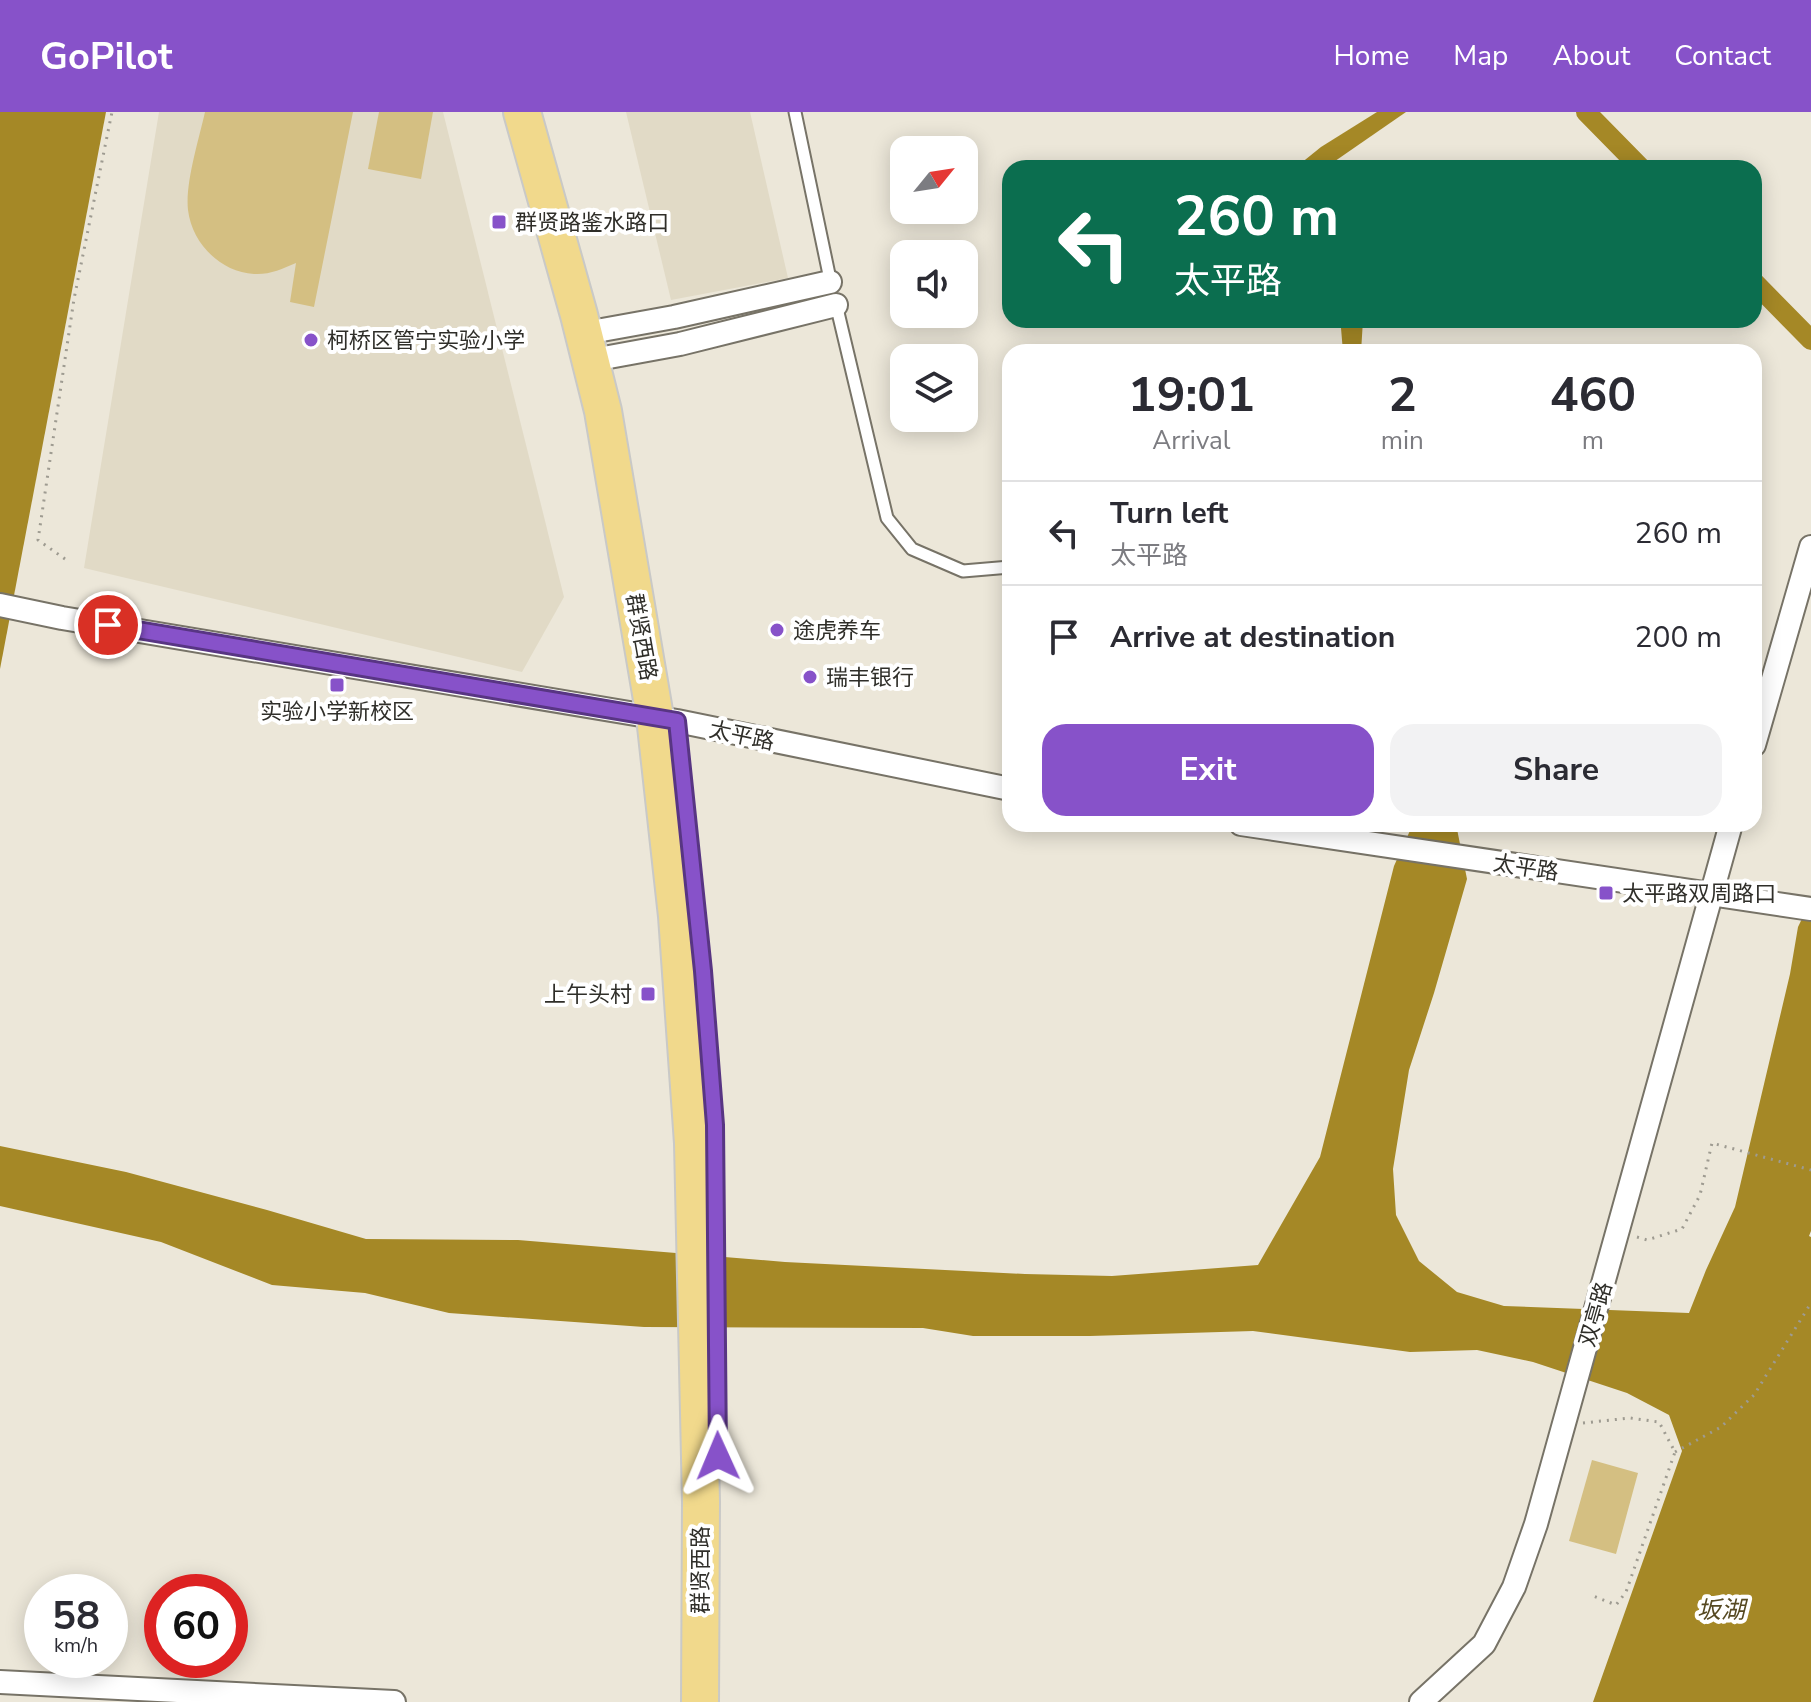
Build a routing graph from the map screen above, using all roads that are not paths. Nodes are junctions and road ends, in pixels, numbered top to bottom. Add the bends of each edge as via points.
1 (522, 112) edge
2 (548, 112) edge
3 (795, 112) edge
4 (830, 282) junction
5 (836, 305) junction
6 (605, 344) junction
7 (1811, 547) edge
8 (1002, 568) edge
9 (0, 605) edge
10 (1762, 717) edge
11 (666, 719) junction
12 (1002, 787) edge
13 (1293, 832) edge
14 (1729, 832) edge
15 (1711, 895) junction
16 (1811, 909) edge
17 (706, 1331) junction
18 (0, 1682) edge
19 (394, 1702) edge
20 (700, 1702) edge
21 (722, 1702) edge
22 (1421, 1702) edge

1 - 11 main road, 群贤西路 via 603,411
2 - 6 main road, 群贤西路
3 - 4 lane
4 - 5 lane
4 - 6 street via 674,317
5 - 6 street via 680,344
5 - 8 lane via 887,518 912,549 963,571
6 - 11 main road, 群贤西路 via 633,464
7 - 10 street
9 - 11 street, 太平路
11 - 12 street, 太平路
11 - 17 main road, 群贤西路 via 703,971 715,1125
13 - 15 street, 太平路
14 - 15 street, 双亭路
15 - 16 street, 太平路
15 - 22 street, 双亭路 via 1514,1587 1484,1644
17 - 20 main road, 群贤西路
17 - 21 main road, 群贤西路
18 - 19 street

